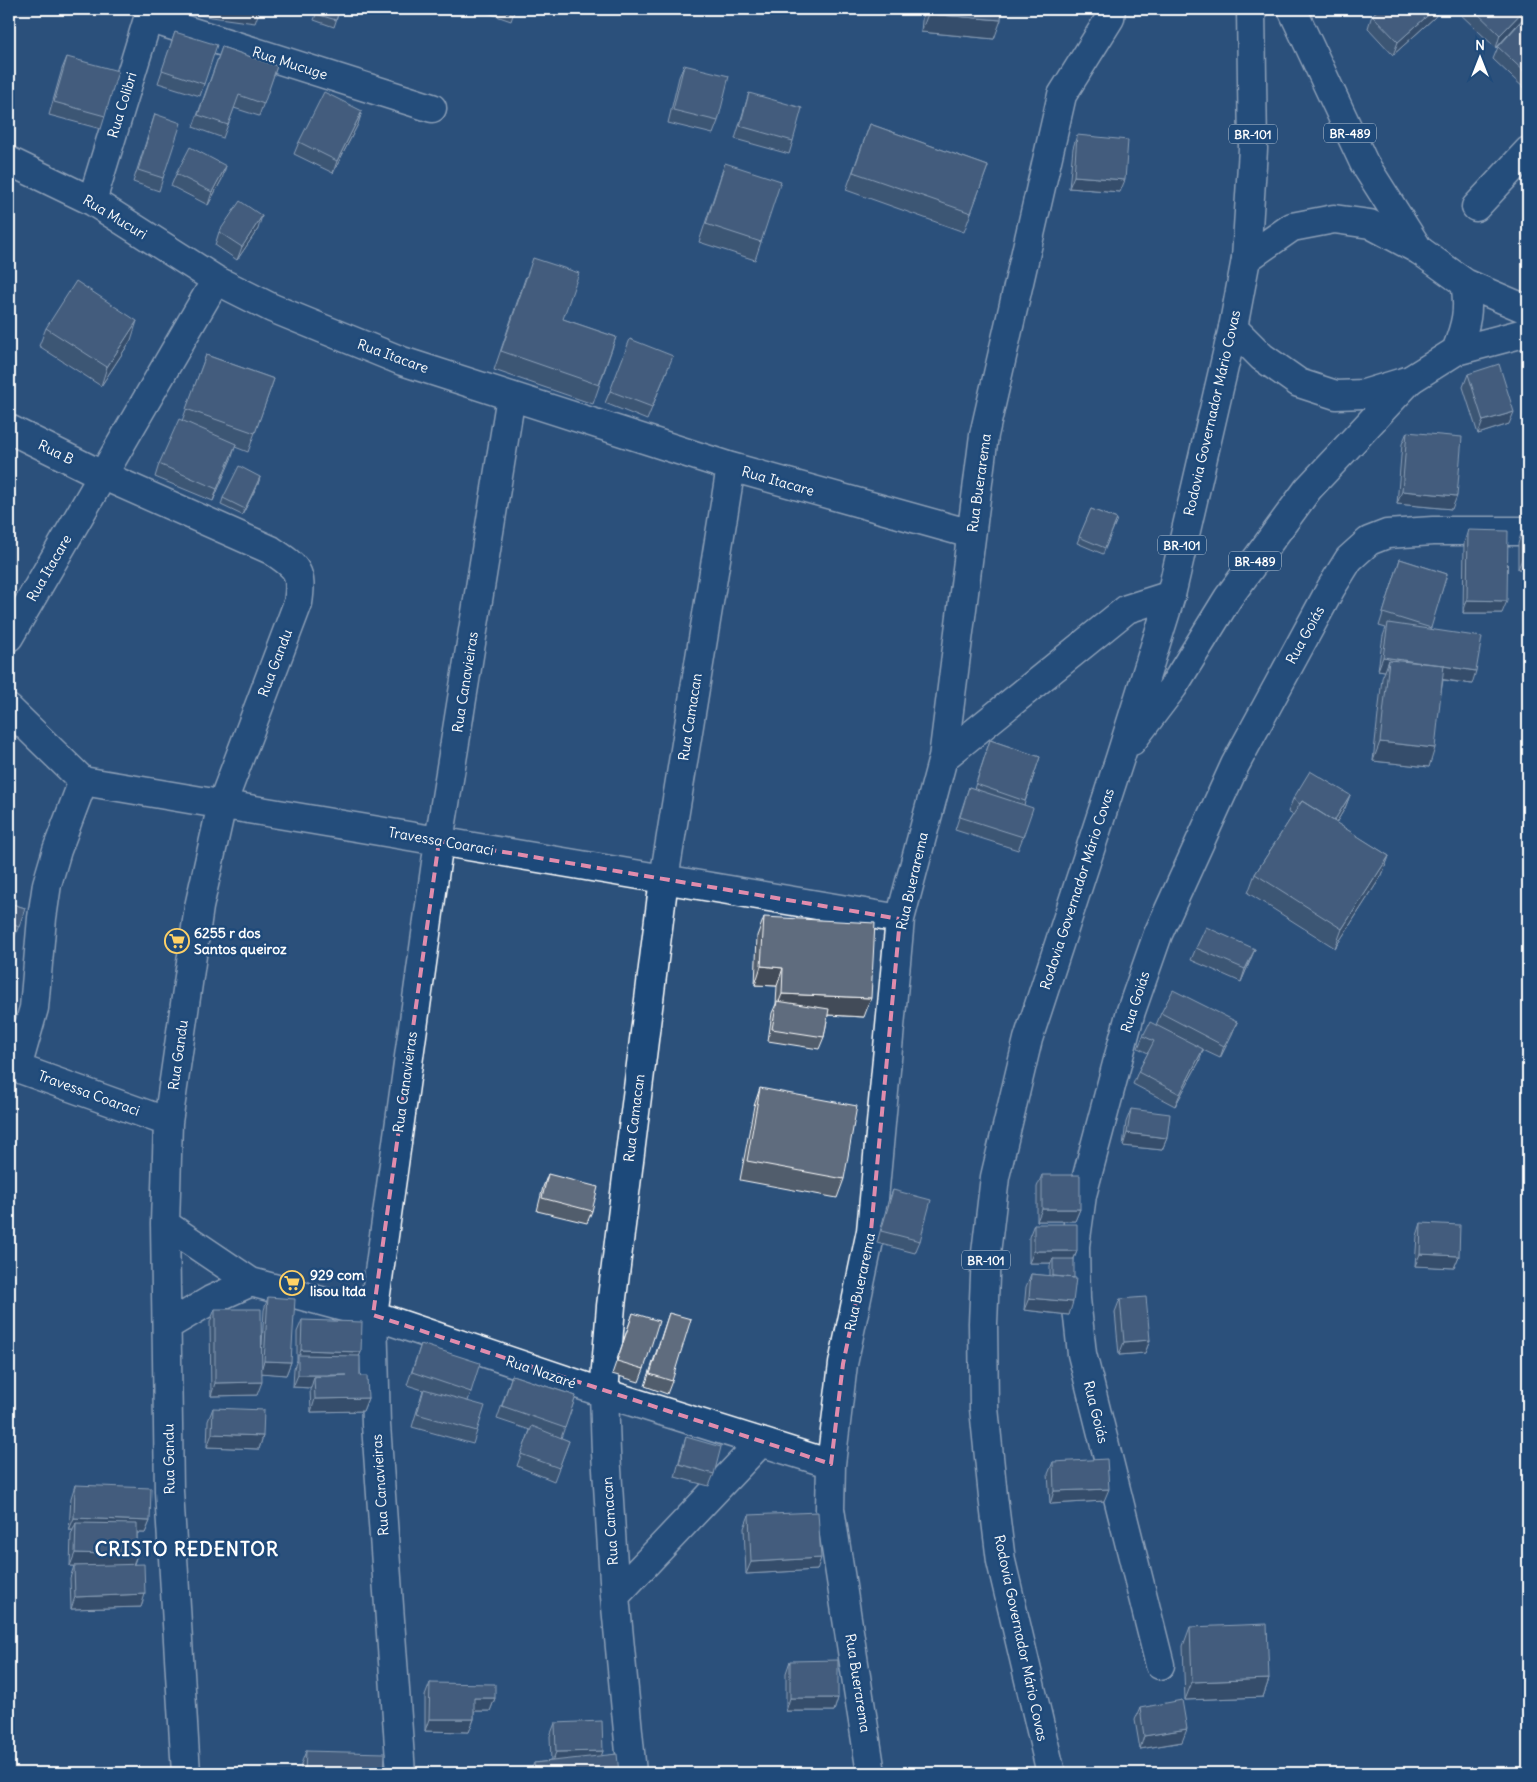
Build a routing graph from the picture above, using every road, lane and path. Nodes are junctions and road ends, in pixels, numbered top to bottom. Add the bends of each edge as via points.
1 (1111, 9) edge
2 (1251, 9) edge
3 (1292, 9) edge
4 (150, 13) edge
5 (432, 108) dead end
6 (1528, 150) edge
7 (9, 161) edge
8 (92, 201) junction
9 (1476, 207) dead end
10 (1420, 250) junction
11 (1246, 259) junction
12 (216, 280) junction
13 (1464, 283) junction
14 (1528, 310) edge
15 (1233, 328) junction
16 (1528, 332) edge
17 (1456, 351) junction
18 (1410, 380) junction
19 (511, 396) junction
20 (9, 429) edge
21 (731, 467) junction
22 (102, 476) junction
23 (1528, 531) edge
24 (971, 534) junction
25 (1171, 595) junction
26 (9, 637) edge
27 (9, 709) edge
28 (943, 758) junction
29 (1120, 758) junction
30 (83, 781) junction
31 (222, 804) junction
32 (439, 841) junction
33 (664, 879) junction
34 (900, 918) junction
35 (13, 1067) edge
36 (168, 1122) junction
37 (166, 1224) junction
38 (250, 1282) junction
39 (373, 1315) junction
40 (167, 1326) junction
41 (604, 1393) junction
42 (760, 1442) junction
43 (831, 1464) junction
44 (615, 1596) junction
45 (1160, 1665) dead end
46 (186, 1773) edge
47 (401, 1773) edge
48 (632, 1773) edge
49 (871, 1773) edge
50 (1051, 1773) edge

1 - 24 main road, Rua Buerarema via 1110,18 1062,96 984,435
2 - 11 main road, Rodovia Governador Mário Covas / BR-101 via 1253,149
3 - 10 main road, BR-489 via 1364,163
4 - 5 main road, Rua Mucuge
4 - 8 main road, Rua Colibri
6 - 9 main road
7 - 8 main road, Rua Mucuri
8 - 12 main road, Rua Mucuri
10 - 11 main road, BR-489 via 1370,224 1334,219 1292,227
10 - 13 main road, BR-489
11 - 15 main road, Rodovia Governador Mário Covas / BR-101
12 - 19 main road, Rua Itacare via 272,308 402,361
12 - 22 main road, Rua Itacare
13 - 14 main road, BR-489
13 - 17 main road via 1468,300 1467,319
15 - 18 main road, BR-489 via 1262,357 1298,383 1336,395 1364,394
15 - 25 main road, Rodovia Governador Mário Covas / BR-101
16 - 17 main road, BR-489
17 - 18 main road, BR-489
18 - 29 main road, BR-489 via 1308,489 1228,598 1172,687
19 - 21 main road, Rua Itacare
19 - 32 main road, Rua Canavieiras
20 - 22 main road, Rua B
21 - 24 main road, Rua Itacare
21 - 33 main road, Rua Camacan
22 - 26 main road, Rua Itacare
22 - 31 main road, Rua Gandu via 271,550 292,564 298,573 298,603
23 - 45 main road, Rua Goiás via 1387,534 1369,541 1349,559 1235,765 1158,934 1131,1011 1082,1195 1075,1246 1076,1298 1082,1354
24 - 28 main road, Rua Buerarema
25 - 28 main road via 1128,609
25 - 29 main road, Rodovia Governador Mário Covas / BR-101
27 - 30 main road
28 - 34 main road, Rua Buerarema
29 - 50 main road, Rodovia Governador Mário Covas / BR-101 via 1028,1038 996,1177 986,1253 984,1408 993,1496 1002,1561
30 - 31 main road, Travessa Coaraci
30 - 35 main road via 47,884 34,1008
31 - 32 main road, Travessa Coaraci
31 - 36 main road, Rua Gandu via 199,907
32 - 33 main road, Travessa Coaraci
32 - 39 main road, Rua Canavieiras
33 - 34 main road, Travessa Coaraci
33 - 41 main road, Rua Camacan via 611,1306
34 - 43 main road, Rua Buerarema via 871,1231 843,1364
35 - 36 main road, Travessa Coaraci
36 - 37 main road, Rua Gandu
37 - 38 main road, Rua Nazaré
37 - 40 main road, Rua Gandu
38 - 39 main road, Rua Nazaré
38 - 40 main road via 210,1300
39 - 41 main road, Rua Nazaré
39 - 47 main road, Rua Canavieiras via 376,1425
40 - 46 main road, Rua Gandu via 169,1491
41 - 42 main road, Rua Nazaré
41 - 44 main road, Rua Camacan
42 - 43 main road, Rua Nazaré
42 - 44 main road
43 - 49 main road, Rua Buerarema via 830,1509
44 - 48 main road, Rua Camacan

